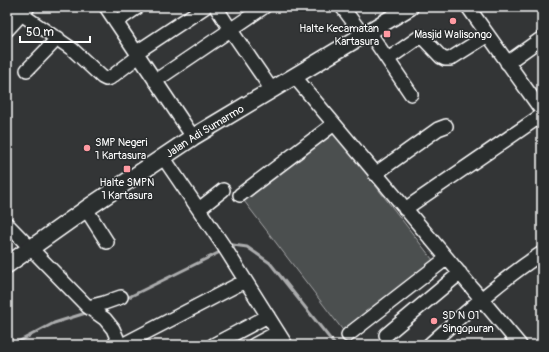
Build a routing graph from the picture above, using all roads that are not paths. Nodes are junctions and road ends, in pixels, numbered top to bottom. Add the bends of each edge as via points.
1 (106, 7) edge
2 (138, 7) edge
3 (205, 7) edge
4 (216, 7) edge
5 (264, 7) edge
6 (342, 7) edge
7 (410, 7) edge
8 (468, 7) edge
9 (20, 10) edge
10 (116, 22) junction
11 (230, 29) junction
12 (7, 30) edge
13 (366, 34) junction
14 (488, 35) junction
15 (58, 38) junction
16 (542, 38) edge
17 (138, 54) junction
18 (388, 59) junction
19 (507, 63) junction
20 (27, 70) dead end
21 (294, 76) junction
22 (155, 80) junction
23 (272, 90) junction
24 (411, 94) dead end
25 (542, 111) edge
26 (334, 124) junction
27 (446, 126) dead end
28 (193, 136) junction
29 (163, 157) junction
30 (375, 174) junction
31 (223, 190) dead end
32 (240, 195) dead end
33 (86, 209) junction
34 (199, 209) junction
35 (405, 209) junction
36 (7, 224) edge
37 (107, 242) dead end
38 (31, 248) junction
39 (542, 253) edge
40 (446, 258) junction
41 (7, 265) edge
42 (460, 274) junction
43 (245, 281) junction
44 (121, 297) dead end
45 (481, 299) junction
46 (92, 310) junction
47 (268, 316) junction
48 (278, 332) junction
49 (348, 335) dead end
50 (386, 335) dead end
51 (431, 344) edge
52 (121, 345) edge
53 (213, 345) edge
54 (254, 345) edge
55 (286, 345) edge
56 (520, 345) edge

1 - 10 street
2 - 10 street
3 - 17 street
4 - 11 street
5 - 11 street
6 - 13 street
7 - 13 main road, Jalan Adi Sumarmo
8 - 14 street
9 - 12 street
9 - 15 street
10 - 17 street
11 - 22 street
11 - 23 street
13 - 18 street
13 - 21 main road, Jalan Adi Sumarmo
14 - 18 street via 450,59 441,57 422,37
14 - 19 street
15 - 17 street via 106,79
15 - 20 street
16 - 19 street
17 - 22 street
18 - 24 street
19 - 25 street
21 - 23 main road, Jalan Adi Sumarmo
21 - 26 street
22 - 28 street
23 - 28 main road, Jalan Adi Sumarmo
25 - 35 street
26 - 30 street
26 - 32 street
27 - 30 street via 436,130
28 - 29 main road, Jalan Adi Sumarmo
29 - 33 main road, Jalan Adi Sumarmo
29 - 34 street
30 - 35 street
31 - 34 street
33 - 37 street
33 - 38 main road, Jalan Adi Sumarmo
34 - 43 street
35 - 40 street
36 - 38 street
38 - 41 main road, Jalan Adi Sumarmo
38 - 46 street
39 - 45 street via 516,270
40 - 42 street
40 - 49 street
42 - 45 street
42 - 50 street
43 - 47 street
43 - 52 street
44 - 46 street
45 - 51 street
45 - 56 street
46 - 52 street via 105,319
47 - 48 street
47 - 53 street
48 - 54 street
48 - 55 street

